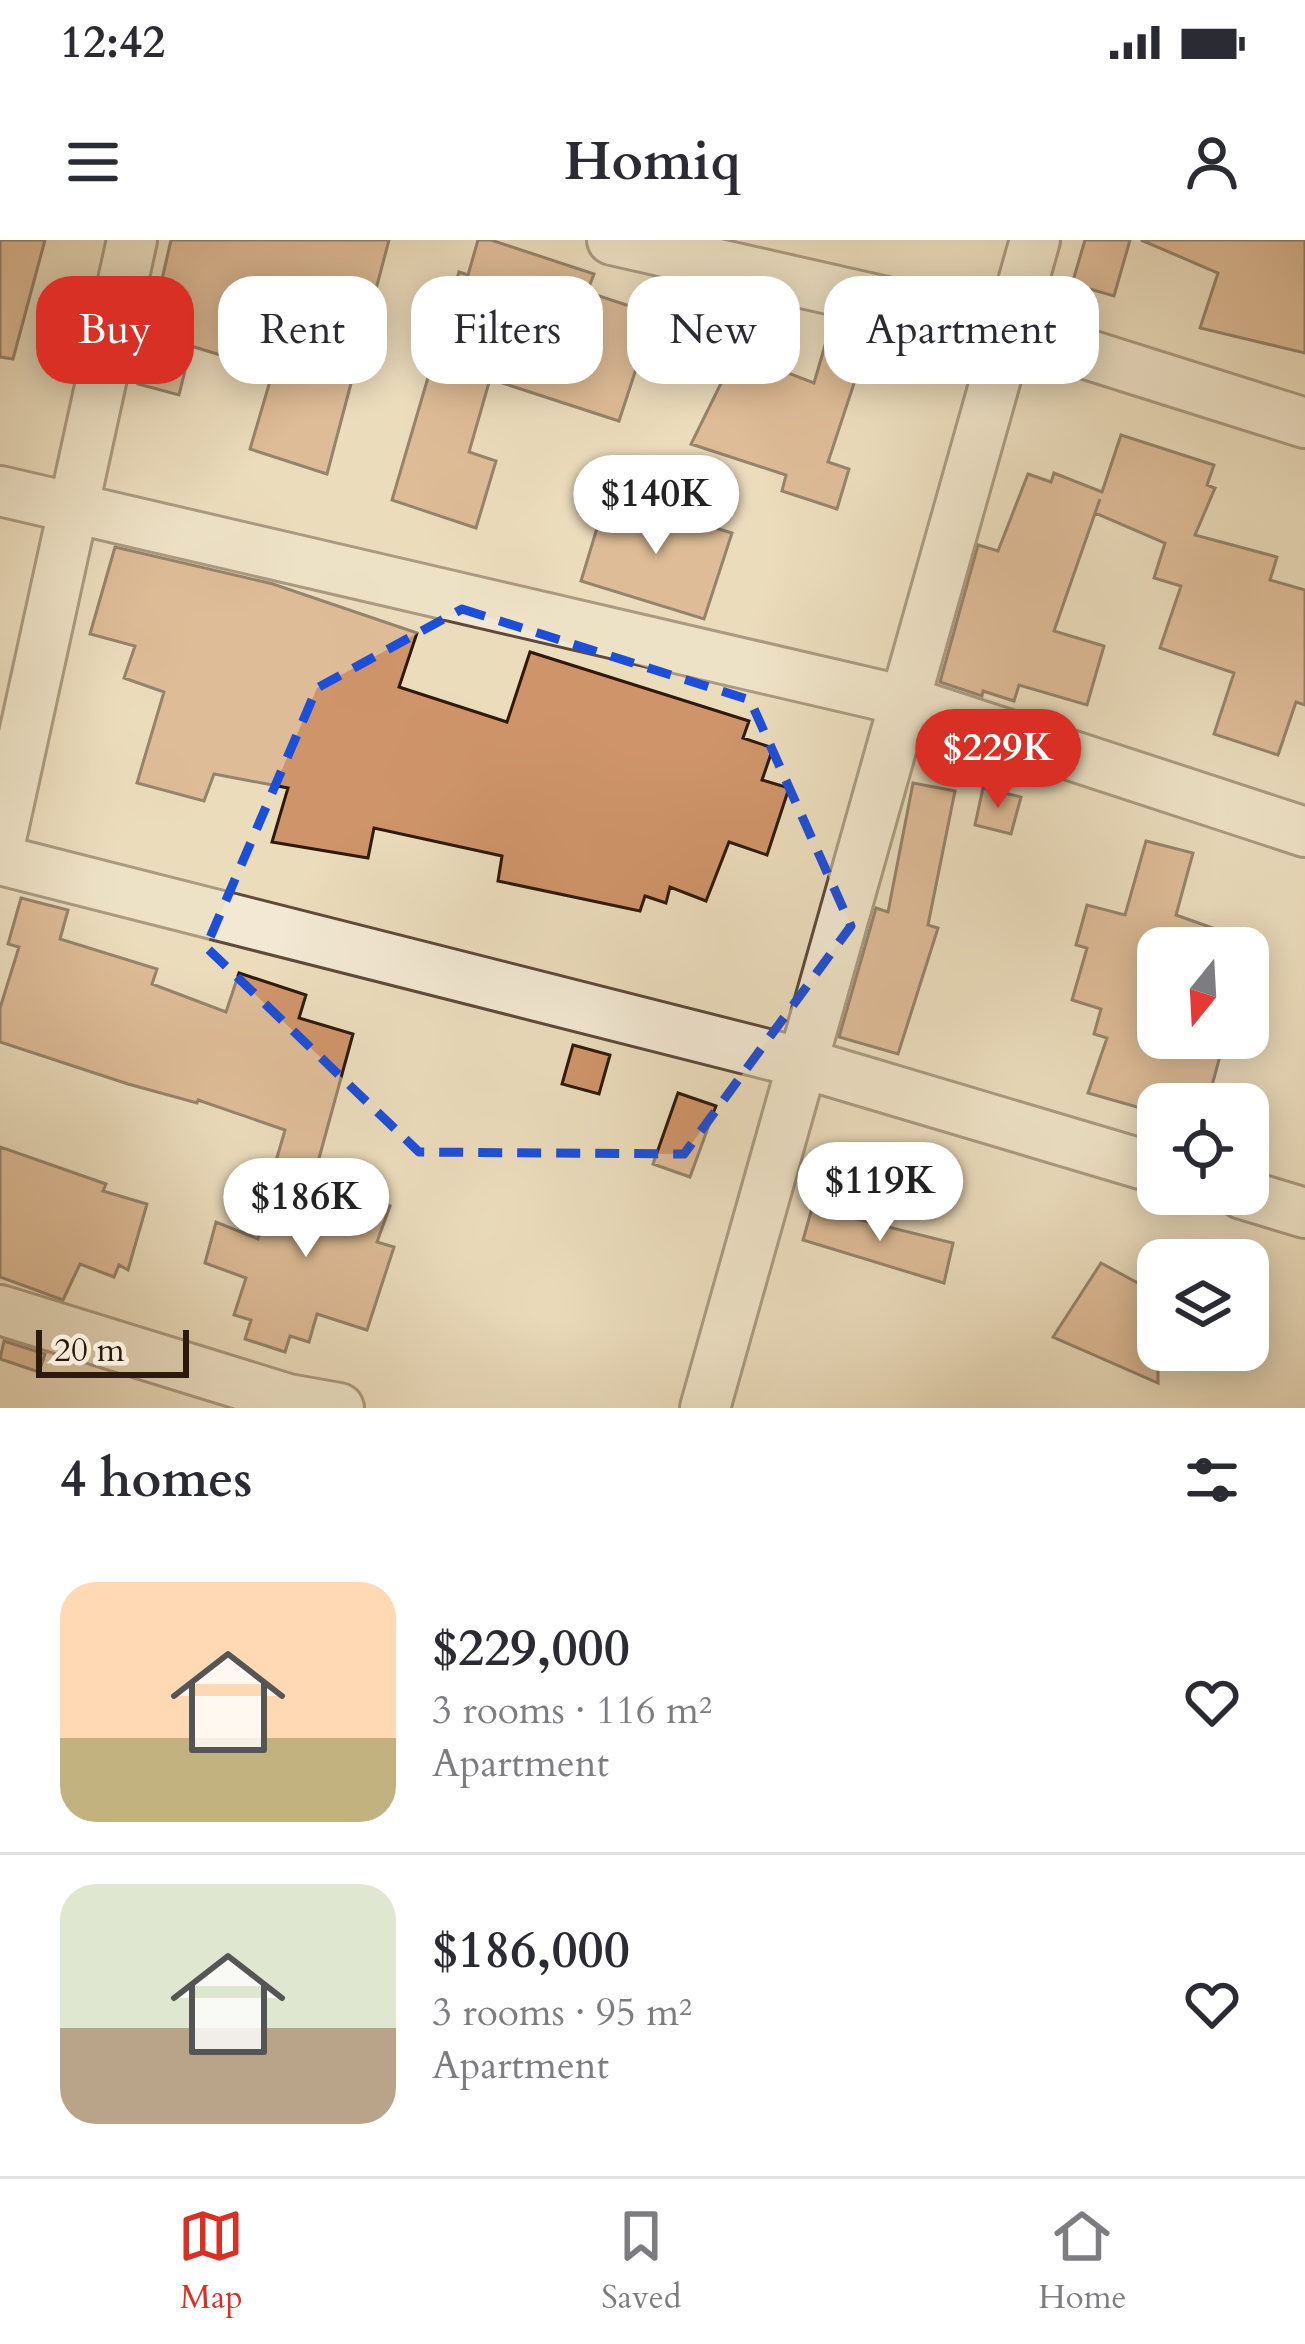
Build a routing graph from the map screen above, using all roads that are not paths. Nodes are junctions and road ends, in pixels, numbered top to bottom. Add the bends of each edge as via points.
1 (132, 240) edge
2 (612, 240) edge
3 (1035, 240) edge
4 (1025, 276) edge
5 (824, 288) edge
6 (1099, 358) edge
7 (995, 384) edge
8 (1305, 423) edge
9 (0, 491) edge
10 (905, 700) junction
11 (1305, 832) edge
12 (0, 844) edge
13 (0, 860) edge
14 (802, 1063) junction
15 (1137, 1163) edge
16 (1269, 1202) edge
17 (1305, 1213) edge
18 (0, 1310) edge
19 (339, 1408) edge
20 (705, 1408) edge

1 - 12 street
2 - 5 street
3 - 4 street
6 - 8 street
7 - 10 street
9 - 10 street
10 - 11 street
10 - 14 street
13 - 14 street
14 - 15 street
14 - 20 street
16 - 17 street
18 - 19 street via 288,1400

